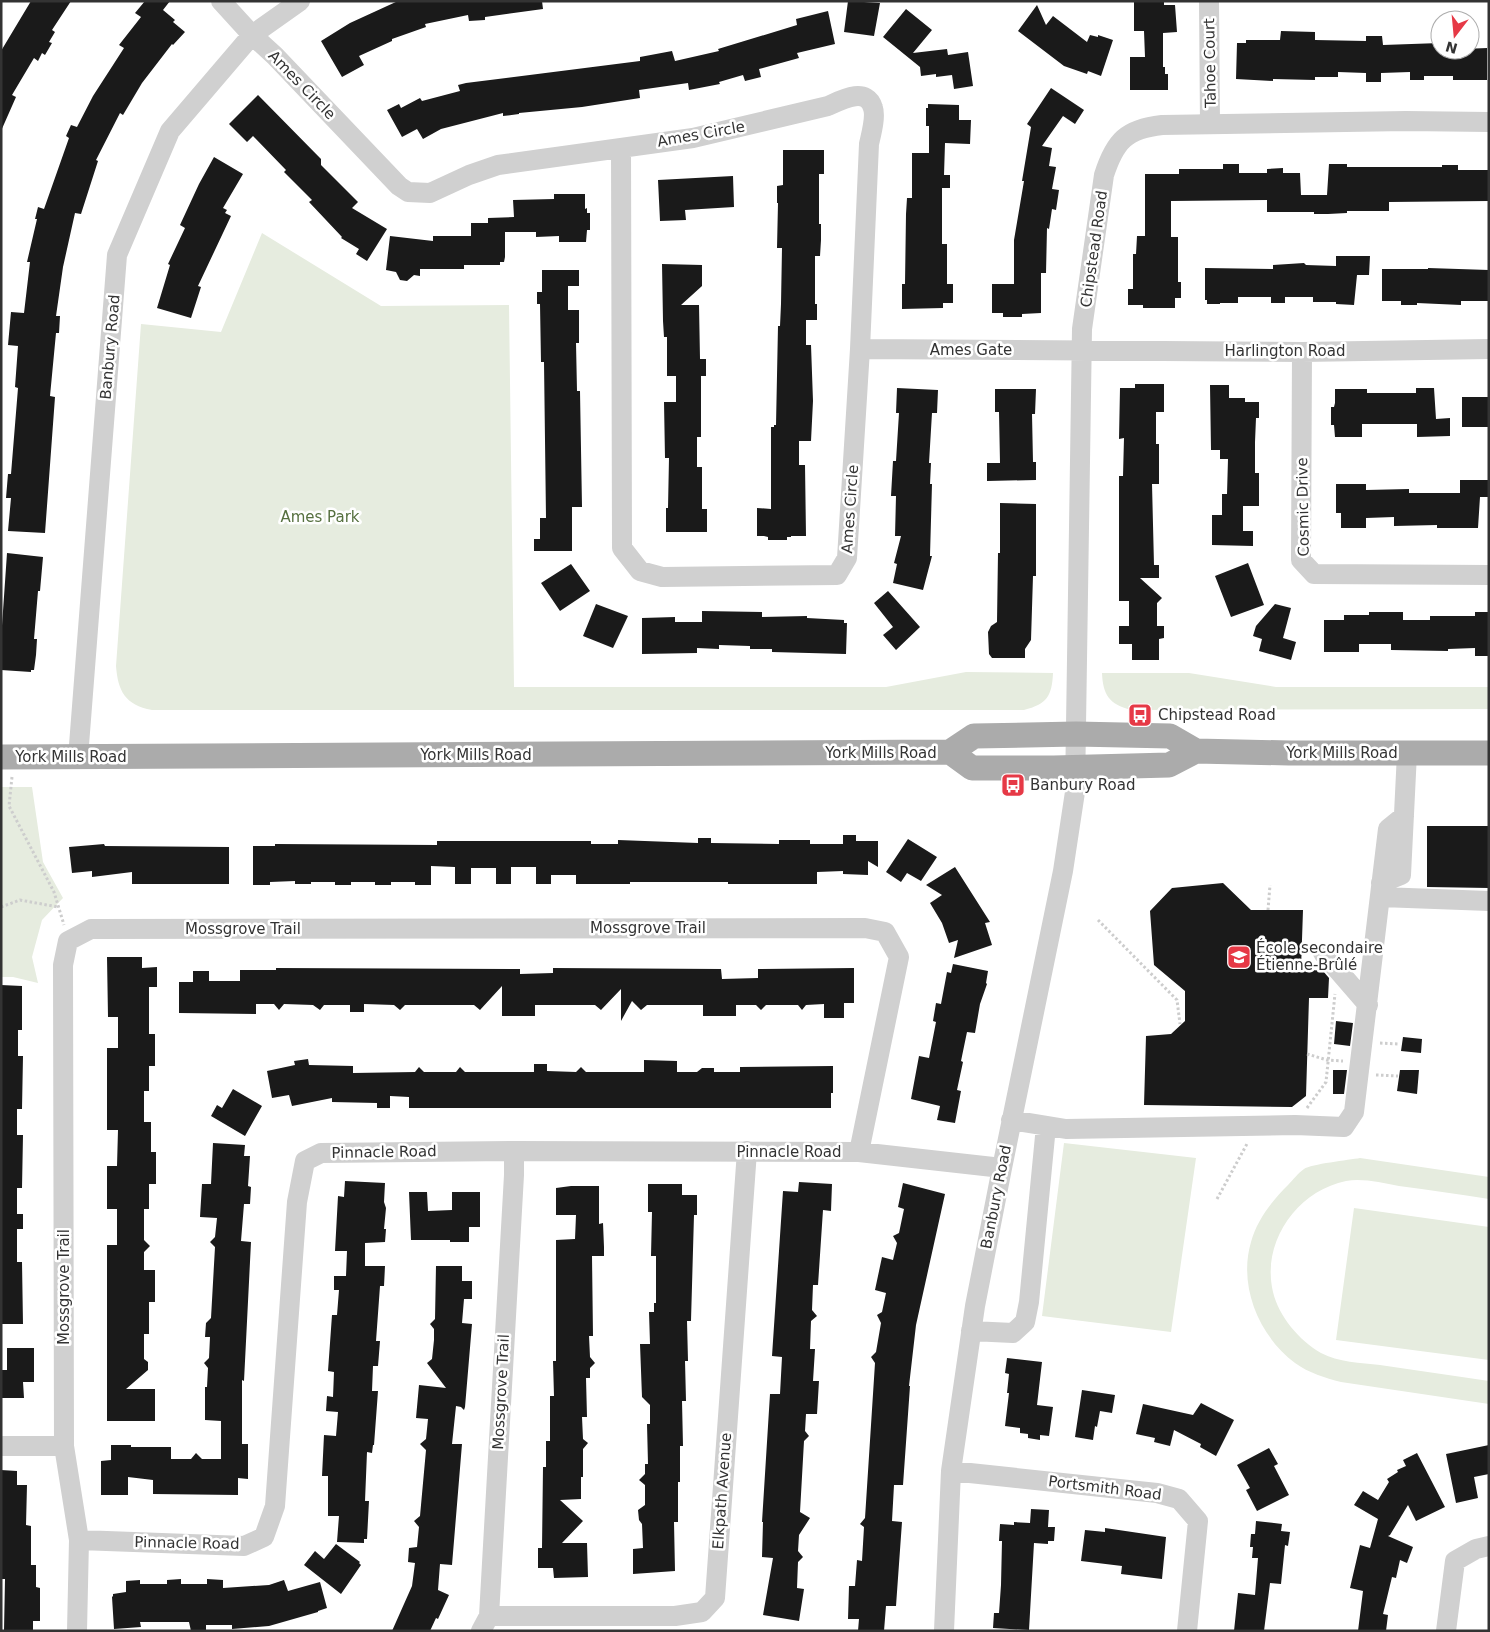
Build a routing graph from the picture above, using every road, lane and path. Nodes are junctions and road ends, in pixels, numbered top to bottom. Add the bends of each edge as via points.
1 (221, 1) edge
2 (300, 1) edge
3 (1209, 1) edge
4 (252, 35) junction
5 (1489, 122) edge
6 (1210, 124) junction
7 (621, 148) junction
8 (860, 349) junction
9 (1489, 349) edge
10 (1082, 350) junction
11 (1302, 352) junction
12 (1489, 575) edge
13 (1076, 734) junction
14 (1196, 751) junction
15 (950, 752) junction
16 (1407, 753) junction
17 (1489, 753) edge
18 (8, 757) edge
19 (78, 758) junction
20 (1077, 768) junction
21 (1270, 885) dead end
22 (1381, 890) junction
23 (1489, 901) edge
24 (1, 907) edge
25 (58, 907) junction
26 (1268, 910) dead end
27 (1098, 920) dead end
28 (68, 940) junction
29 (1323, 953) dead end
30 (1337, 971) junction
31 (1368, 1004) junction
32 (1180, 1024) dead end
33 (1306, 1054) dead end
34 (1327, 1060) junction
35 (1360, 1068) junction
36 (1398, 1076) dead end
37 (1011, 1120) junction
38 (1295, 1125) junction
39 (1046, 1126) junction
40 (1256, 1126) junction
41 (514, 1151) junction
42 (747, 1151) junction
43 (859, 1152) junction
44 (1002, 1168) junction
45 (1217, 1199) dead end
46 (971, 1331) junction
47 (1, 1446) edge
48 (64, 1446) junction
49 (952, 1471) junction
50 (78, 1540) junction
51 (1489, 1546) edge
52 (485, 1624) edge
53 (77, 1631) edge
54 (944, 1631) edge
55 (1187, 1631) edge
56 (1446, 1631) edge

1 - 4 street, Ames Circle
2 - 4 street, Banbury Road
3 - 6 street, Tahoe Court
4 - 7 street, Ames Circle via 408,192 430,193 498,166
4 - 19 street, Banbury Road via 170,131 117,255
5 - 6 street, Chipstead Road
6 - 10 street, Chipstead Road via 1144,127 1130,133 1110,157 1104,175 1082,329
7 - 8 street, Ames Circle via 693,138 779,119 857,95 866,98 873,108 873,125
7 - 8 street, Ames Circle via 622,548 640,570 662,577 837,575 847,558
8 - 10 street, Ames Gate
9 - 11 street, Harlington Road
10 - 11 street, Harlington Road
10 - 13 street, Chipstead Road
11 - 12 street, Cosmic Drive via 1301,560 1314,574
13 - 14 main road, York Mills Road via 1170,736
13 - 15 main road, York Mills Road via 974,736
13 - 20 street, Chipstead Road
14 - 16 main road, York Mills Road
14 - 20 main road, York Mills Road via 1168,765
15 - 19 main road, York Mills Road
15 - 20 main road, York Mills Road via 972,768
16 - 17 main road, York Mills Road
16 - 22 street via 1401,875
18 - 19 main road, York Mills Road
18 - 25 path via 9,806 54,892
20 - 37 street, Banbury Road via 1063,871
21 - 26 path
22 - 23 street
22 - 31 street
24 - 25 path via 20,900
25 - 28 path
27 - 32 path via 1177,1000
28 - 43 street, Mossgrove Trail via 91,929 866,928 885,932 899,957
28 - 48 street, Mossgrove Trail via 63,964
29 - 30 street
30 - 31 street
30 - 34 path
31 - 35 street
33 - 34 path
34 - 35 path
34 - 38 path via 1326,1082
35 - 36 path
35 - 38 street via 1354,1112 1344,1128
37 - 39 street
37 - 44 street, Banbury Road
38 - 40 street
39 - 40 street via 1066,1129
39 - 46 street via 1029,1302 1024,1322 1013,1333
40 - 45 path
41 - 42 street, Pinnacle Road
41 - 50 street, Pinnacle Road via 320,1153 305,1161 297,1202 275,1506 264,1537 244,1546
41 - 52 street, Mossgrove Trail
42 - 43 street, Pinnacle Road
42 - 52 street, Elkpath Avenue via 715,1598 702,1612 675,1616
43 - 44 street, Pinnacle Road
44 - 46 street, Banbury Road
46 - 49 street, Banbury Road
47 - 48 street
48 - 50 street, Mossgrove Trail
49 - 54 street, Banbury Road
49 - 55 street, Portsmith Road via 1157,1493 1179,1499 1198,1521
50 - 53 street, Mossgrove Trail
51 - 56 street via 1476,1549 1455,1561

